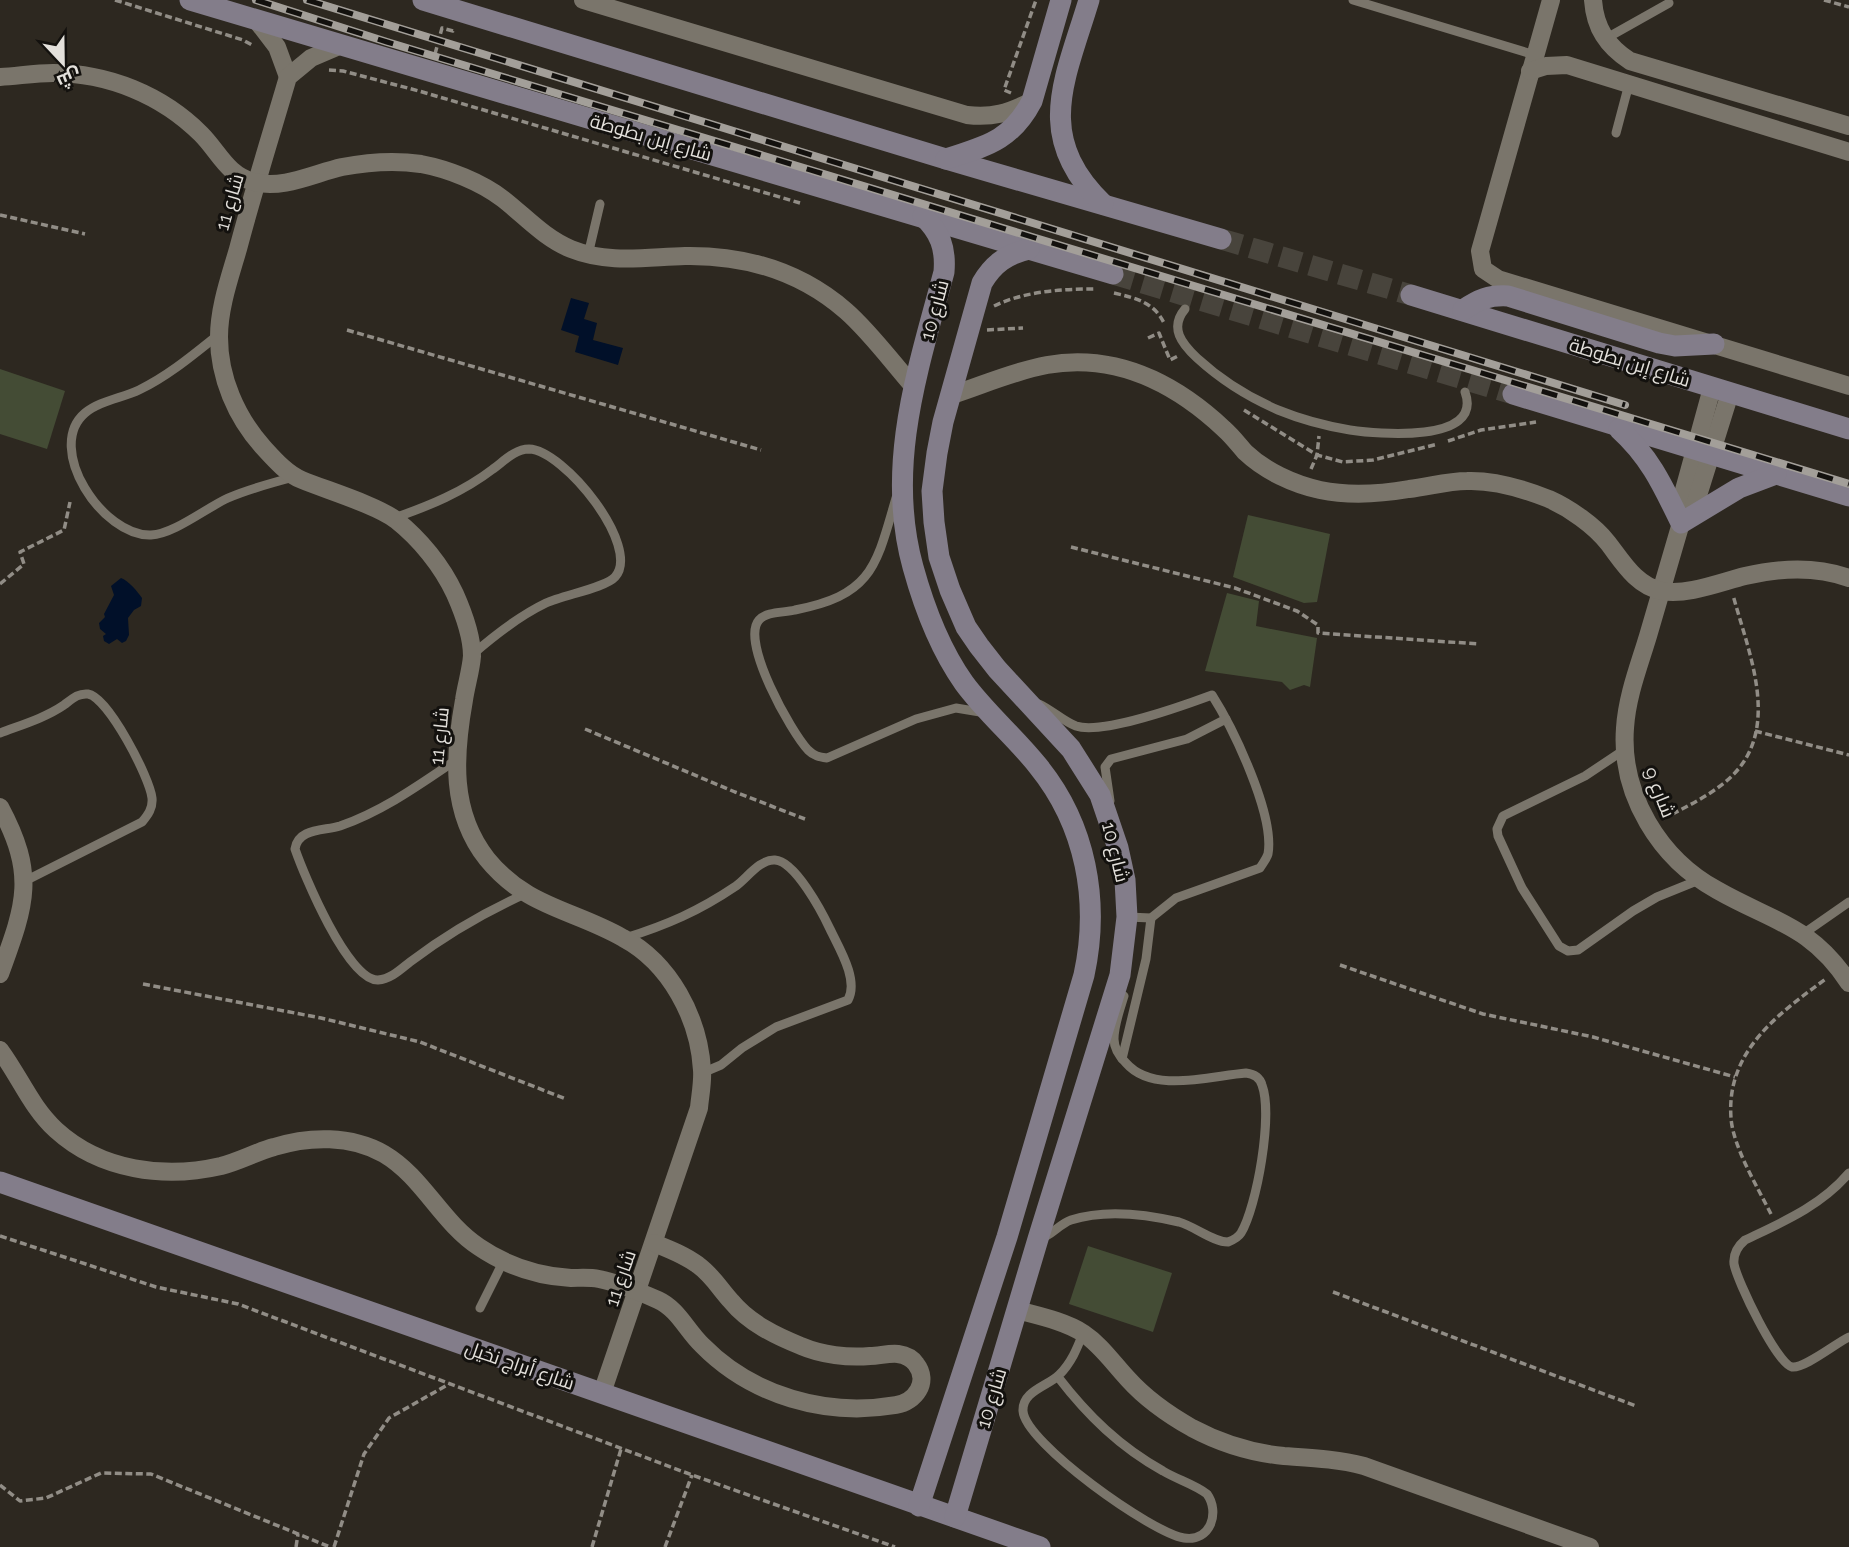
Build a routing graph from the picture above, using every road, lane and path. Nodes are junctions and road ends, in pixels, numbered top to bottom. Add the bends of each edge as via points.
1 (115, 0) edge
2 (190, 0) edge
3 (423, 0) edge
4 (583, 0) edge
5 (1036, 0) edge
6 (1061, 0) edge
7 (1089, 0) edge
8 (1353, 0) edge
9 (1551, 0) edge
10 (1593, 0) edge
11 (1824, 0) edge
12 (1669, 2) dead end
13 (1849, 8) edge
14 (459, 11) junction
15 (257, 21) junction
16 (1605, 39) junction
17 (340, 46) junction
18 (256, 47) dead end
19 (1535, 55) junction
20 (1567, 65) junction
21 (325, 69) dead end
22 (430, 72) junction
23 (0, 77) edge
24 (288, 77) junction
25 (1629, 84) junction
26 (1032, 101) junction
27 (1849, 126) edge
28 (1616, 133) dead end
29 (1849, 152) edge
30 (946, 159) junction
31 (256, 183) junction
32 (600, 204) dead end
33 (1105, 205) junction
34 (812, 206) dead end
35 (0, 215) edge
36 (923, 216) junction
37 (85, 234) dead end
38 (1221, 239) tunnel mouth
39 (1029, 249) junction
40 (588, 255) junction
41 (1108, 285) junction
42 (1411, 295) tunnel mouth
43 (1185, 309) dead end
44 (1463, 310) junction
45 (1165, 325) dead end
46 (1023, 328) dead end
47 (347, 330) dead end
48 (969, 330) junction
49 (219, 335) junction
50 (1148, 338) dead end
51 (1714, 344) junction
52 (1186, 362) dead end
53 (957, 374) junction
54 (983, 385) junction
55 (913, 386) junction
56 (1849, 386) edge
57 (1721, 391) junction
58 (1465, 392) dead end
59 (1513, 394) tunnel mouth
60 (951, 395) junction
61 (1238, 406) dead end
62 (1539, 422) dead end
63 (1321, 424) junction
64 (1616, 425) junction
65 (1849, 429) edge
66 (761, 450) dead end
67 (1703, 452) junction
68 (1317, 455) junction
69 (1776, 474) junction
70 (294, 477) junction
71 (901, 480) junction
72 (1304, 485) junction
73 (932, 491) junction
74 (1849, 496) edge
75 (70, 502) dead end
76 (394, 518) junction
77 (1681, 523) junction
78 (1072, 547) dead end
79 (1849, 578) edge
80 (1729, 581) junction
81 (0, 584) edge
82 (1662, 591) junction
83 (1479, 644) dead end
84 (472, 656) junction
85 (1028, 701) junction
86 (990, 715) junction
87 (1226, 719) junction
88 (585, 729) dead end
89 (1755, 732) junction
90 (0, 733) edge
91 (1624, 750) junction
92 (1849, 755) edge
93 (456, 760) junction
94 (0, 807) edge
95 (805, 819) dead end
96 (1109, 820) junction
97 (1649, 827) junction
98 (1699, 880) junction
99 (25, 881) junction
100 (525, 894) junction
101 (1849, 902) edge
102 (1127, 917) junction
103 (1151, 918) junction
104 (1803, 933) junction
105 (625, 939) junction
106 (1340, 965) dead end
107 (0, 974) edge
108 (1120, 975) junction
109 (1844, 976) edge
110 (143, 984) dead end
111 (0, 1050) edge
112 (1122, 1059) junction
113 (702, 1073) junction
114 (1735, 1077) junction
115 (566, 1099) dead end
116 (1849, 1173) edge
117 (0, 1182) edge
118 (1776, 1225) junction
119 (0, 1236) edge
120 (1038, 1239) junction
121 (654, 1243) junction
122 (503, 1262) junction
123 (637, 1292) junction
124 (1333, 1292) dead end
125 (987, 1297) junction
126 (480, 1308) dead end
127 (1017, 1310) junction
128 (1010, 1334) junction
129 (1083, 1334) junction
130 (1849, 1337) edge
131 (1058, 1377) junction
132 (449, 1384) junction
133 (602, 1393) junction
134 (1636, 1406) dead end
135 (621, 1449) junction
136 (692, 1475) junction
137 (0, 1485) edge
138 (919, 1506) junction
139 (955, 1517) junction
140 (298, 1534) junction
141 (296, 1547) edge
142 (332, 1547) edge
143 (592, 1547) edge
144 (665, 1547) edge
145 (895, 1547) edge
146 (1040, 1547) edge
147 (1590, 1547) edge

1 - 18 path
2 - 15 street, شارع إبن بطوطة
3 - 14 street
4 - 26 street via 967,115 1001,114
5 - 26 path via 1004,90
6 - 26 street
7 - 33 street via 1064,83 1060,128 1074,170
8 - 19 lane
9 - 19 street
10 - 16 street
11 - 13 path
12 - 16 lane
14 - 22 path via 453,31 442,28
14 - 30 street
15 - 17 street, شارع إبن بطوطة
15 - 24 street via 277,47
16 - 27 street via 1630,61
17 - 22 street, شارع إبن بطوطة
17 - 24 street via 311,58
19 - 20 street
19 - 20 street via 1546,66
19 - 51 street via 1480,251 1483,269 1498,279
20 - 25 street
21 - 34 path via 419,91
22 - 36 street, شارع إبن بطوطة
23 - 31 street via 52,73 118,83 177,113 202,135 229,170
24 - 31 street, شارع 11
25 - 28 lane
25 - 29 street
26 - 30 street via 1014,129 1000,139
30 - 33 street
31 - 40 street via 277,183 378,162 421,164 463,176 501,197 550,238
31 - 49 street, شارع 11
32 - 40 lane
33 - 38 street
35 - 37 path
36 - 39 street, شارع إبن بطوطة
36 - 55 street, شارع 10 via 939,235 945,259
39 - 41 street, شارع إبن بطوطة
39 - 48 street, شارع 10 via 1006,256 988,273
40 - 55 street via 614,260 710,255 784,272 848,313
41 - 45 path via 1149,305
41 - 48 path via 1013,298 994,306 986,322
42 - 44 street, شارع إبن بطوطة
43 - 63 lane via 1177,332 1212,372 1279,411
44 - 51 street via 1479,299 1508,296 1659,343
44 - 57 street, شارع إبن بطوطة
46 - 48 path
47 - 66 path
48 - 53 street, شارع 10
49 - 70 street, شارع 11 via 228,388 239,413 253,436
49 - 70 lane via 139,390 85,412 72,440 81,482 99,510 115,523 134,533 155,535 230,497
50 - 52 path via 1158,333 1170,359 1182,355
51 - 56 street
53 - 54 street
53 - 60 street, شارع 10
54 - 60 street
54 - 72 street via 1027,369 1069,362 1132,370 1179,393 1247,454 1269,470
55 - 71 street, شارع 10
57 - 65 street, شارع إبن بطوطة
57 - 67 street, شارع 9
58 - 63 lane via 1466,412 1457,423 1444,428 1380,433
59 - 64 street
60 - 73 street, شارع 10
61 - 68 path
62 - 68 path via 1480,430 1373,460 1343,462
63 - 68 path
64 - 67 street
64 - 77 street via 1657,472
67 - 69 street
67 - 77 street, شارع 9 via 1681,501
68 - 72 path
69 - 74 street
69 - 77 street via 1740,488
70 - 76 street, شارع 11
71 - 73 street via 919,481
71 - 86 street, شارع 10 via 904,523 925,606 963,682
71 - 86 lane via 880,552 859,585 824,603 759,620 756,639 771,689 788,722 817,757 827,758 938,712 974,709
72 - 82 street via 1366,493 1469,481 1530,492 1570,510 1608,543 1630,572
73 - 85 street, شارع 10 via 939,556 966,627
75 - 81 path via 64,530 20,552 24,564
76 - 84 street, شارع 11 via 441,568 456,595
76 - 84 lane via 447,498 508,457 528,449 548,455 571,473 607,519 622,556 618,575 527,612
77 - 82 street, شارع 9
78 - 83 path via 1254,594 1297,611 1318,625 1318,633
79 - 80 street via 1786,570
80 - 82 street
80 - 89 path via 1754,675 1759,716
82 - 91 street, شارع 9 via 1627,707
84 - 93 street, شارع 11
85 - 87 lane via 1084,727 1148,717 1212,695
85 - 96 street, شارع 10 via 1071,749 1100,794
86 - 125 street, شارع 10 via 1039,767 1075,828 1090,889 1092,921 1084,975
87 - 96 lane via 1187,739 1107,762
87 - 103 lane via 1254,780 1269,845 1267,858 1249,874 1176,898
88 - 95 path
89 - 92 path
89 - 97 path via 1752,748 1739,769 1707,796
90 - 99 lane via 78,695 93,695 124,736 153,800 142,822
91 - 97 street, شارع 9 via 1633,791
91 - 98 lane via 1585,776 1503,816 1498,836 1522,888 1559,946 1568,951 1578,950 1657,897
93 - 100 street, شارع 11 via 456,787 472,835 502,876
93 - 100 lane via 372,813 299,837 295,849 319,908 360,971 379,980 391,977 486,911
94 - 99 street
96 - 102 street, شارع 10 via 1125,880
97 - 98 street, شارع 9
98 - 104 street, شارع 9
99 - 107 street via 18,924
100 - 105 street, شارع 11
101 - 104 lane
102 - 103 lane
102 - 108 street, شارع 10
103 - 112 lane
104 - 109 street, شارع 9
105 - 113 street, شارع 11 via 657,965 678,993 691,1018
105 - 113 lane via 696,912 771,860 785,864 813,897 849,973 848,1000 776,1027
106 - 114 path via 1483,1014 1592,1037
108 - 112 lane via 1125,993 1114,1041
108 - 120 street, شارع 10
109 - 114 path via 1783,1011 1748,1049
110 - 115 path via 420,1042
111 - 122 street via 32,1104 58,1132 89,1153 124,1167 161,1173 224,1165 301,1140 357,1144 383,1154 415,1179 454,1226
112 - 120 lane via 1142,1076 1156,1080 1246,1073 1261,1082 1263,1150 1241,1235 1220,1242 1178,1222 1111,1214 1072,1219
113 - 121 street, شارع 11 via 699,1108
114 - 118 path via 1731,1119 1741,1153
116 - 118 lane via 1821,1200
117 - 133 street, شارع أبراج نخيل
118 - 130 lane via 1745,1240 1736,1251 1734,1264 1757,1318 1782,1360 1799,1367
119 - 132 path via 156,1287 238,1304
120 - 127 street, شارع 10
121 - 123 street, شارع 11
121 - 123 street via 697,1264 731,1302 779,1337 836,1355 907,1356 920,1372 921,1383 909,1401 857,1409 814,1405 773,1393 735,1373 702,1346 664,1303
122 - 123 street via 546,1275 601,1280
122 - 126 lane
123 - 133 street, شارع 11
124 - 134 path
125 - 128 street via 988,1337 998,1342
125 - 138 street, شارع 10
127 - 128 street, شارع 10
127 - 129 street
128 - 139 street, شارع 10
129 - 131 lane
129 - 147 street via 1147,1398 1216,1439 1248,1450 1364,1466
131 - 131 lane via 1032,1393 1023,1411 1053,1450 1110,1498 1153,1523 1184,1538 1209,1528 1214,1511 1207,1494 1116,1439 1080,1406
132 - 135 path
132 - 142 path via 389,1418 364,1454
133 - 138 street, شارع أبراج نخيل
135 - 136 path
135 - 143 path
136 - 144 path
136 - 145 path
137 - 140 path via 20,1502 46,1498 101,1473 151,1474
138 - 139 street, شارع أبراج نخيل
139 - 146 street, شارع أبراج نخيل
140 - 141 path
140 - 142 path

